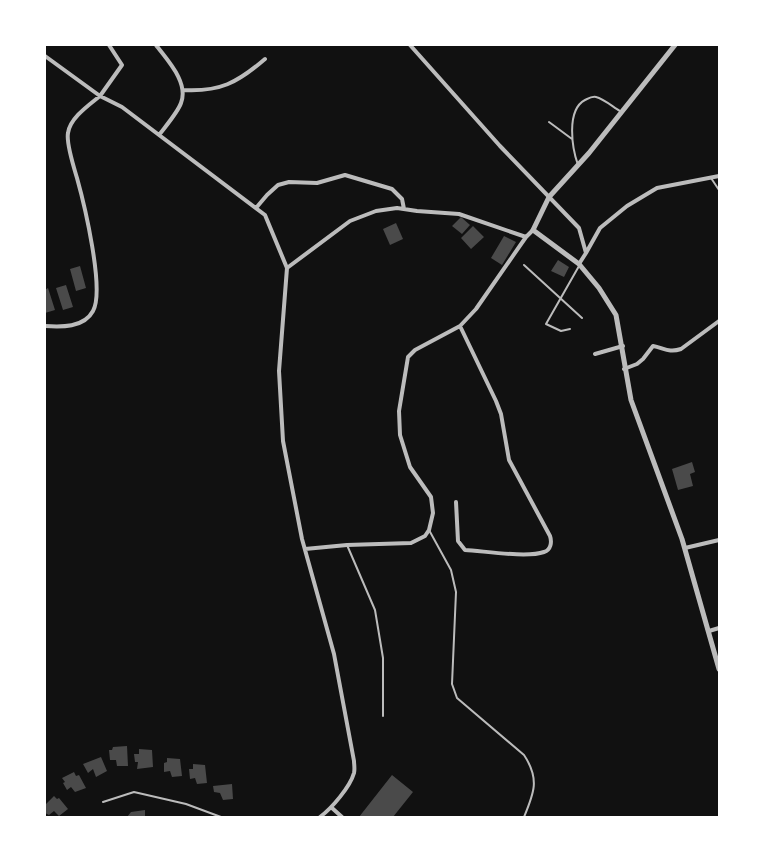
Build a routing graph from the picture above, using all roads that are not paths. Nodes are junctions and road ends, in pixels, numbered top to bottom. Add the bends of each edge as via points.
1 (109, 45) edge
2 (156, 45) edge
3 (410, 45) edge
4 (676, 45) edge
5 (45, 56) edge
6 (265, 59) dead end
7 (183, 90) junction
8 (100, 96) junction
9 (622, 112) junction
10 (549, 122) dead end
11 (159, 135) junction
12 (572, 139) junction
13 (578, 166) junction
14 (719, 176) edge
15 (710, 178) junction
16 (719, 190) edge
17 (549, 197) junction
18 (256, 208) junction
19 (404, 209) junction
20 (533, 230) junction
21 (526, 236) junction
22 (586, 253) junction
23 (579, 264) junction
24 (524, 265) dead end
25 (287, 268) junction
26 (561, 298) junction
27 (582, 318) dead end
28 (719, 321) edge
29 (45, 326) edge
30 (460, 326) junction
31 (570, 329) dead end
32 (623, 346) junction
33 (595, 354) dead end
34 (624, 369) junction
35 (456, 502) dead end
36 (429, 530) junction
37 (719, 540) edge
38 (347, 545) junction
39 (685, 548) junction
40 (305, 549) junction
41 (719, 628) edge
42 (709, 631) junction
43 (719, 669) edge
44 (383, 716) dead end
45 (103, 802) dead end
46 (332, 808) junction
47 (221, 817) edge
48 (320, 817) edge
49 (342, 817) edge
50 (524, 817) edge

1 - 8 street via 122,66
2 - 7 street via 176,72
3 - 17 street
4 - 9 street
5 - 8 street
6 - 7 street via 225,86 204,91
7 - 11 street via 182,104
8 - 11 street via 122,107
8 - 29 street via 74,120 68,133 87,215 97,297 93,311 82,321 65,327
9 - 12 lane via 598,98 583,101 574,111
9 - 13 street
10 - 12 lane
11 - 18 street
12 - 13 lane
13 - 17 street
14 - 15 street
15 - 16 lane
15 - 22 street via 657,188 627,206 600,228
17 - 20 street
17 - 22 street via 579,228
18 - 19 street via 278,185 317,183 346,175 392,189 402,199
18 - 25 street via 265,215
19 - 21 street via 459,214
19 - 25 street via 376,211 350,221
20 - 21 street
20 - 23 street
21 - 30 street via 476,309
22 - 23 street
23 - 26 lane
23 - 32 street via 616,315
24 - 26 lane
25 - 40 street via 279,371 283,441
26 - 27 lane
26 - 31 lane via 546,324 561,331
28 - 34 street via 681,349 668,351 653,346 637,364
30 - 35 street via 496,401 509,460 550,536 550,547 544,552 523,554 465,550 458,540
30 - 36 street via 408,357 399,411 400,435 410,467 428,491 433,504
32 - 33 street
32 - 34 street
34 - 39 street via 631,400
36 - 38 street via 411,543
36 - 50 lane via 451,570 456,592 454,692 527,760 535,786
37 - 39 street
38 - 40 street
38 - 44 lane via 375,610 383,658
39 - 42 street
40 - 46 street via 334,654 354,761 354,772
41 - 42 street
42 - 43 street
45 - 47 lane via 134,792 186,804
46 - 48 street
46 - 49 street

